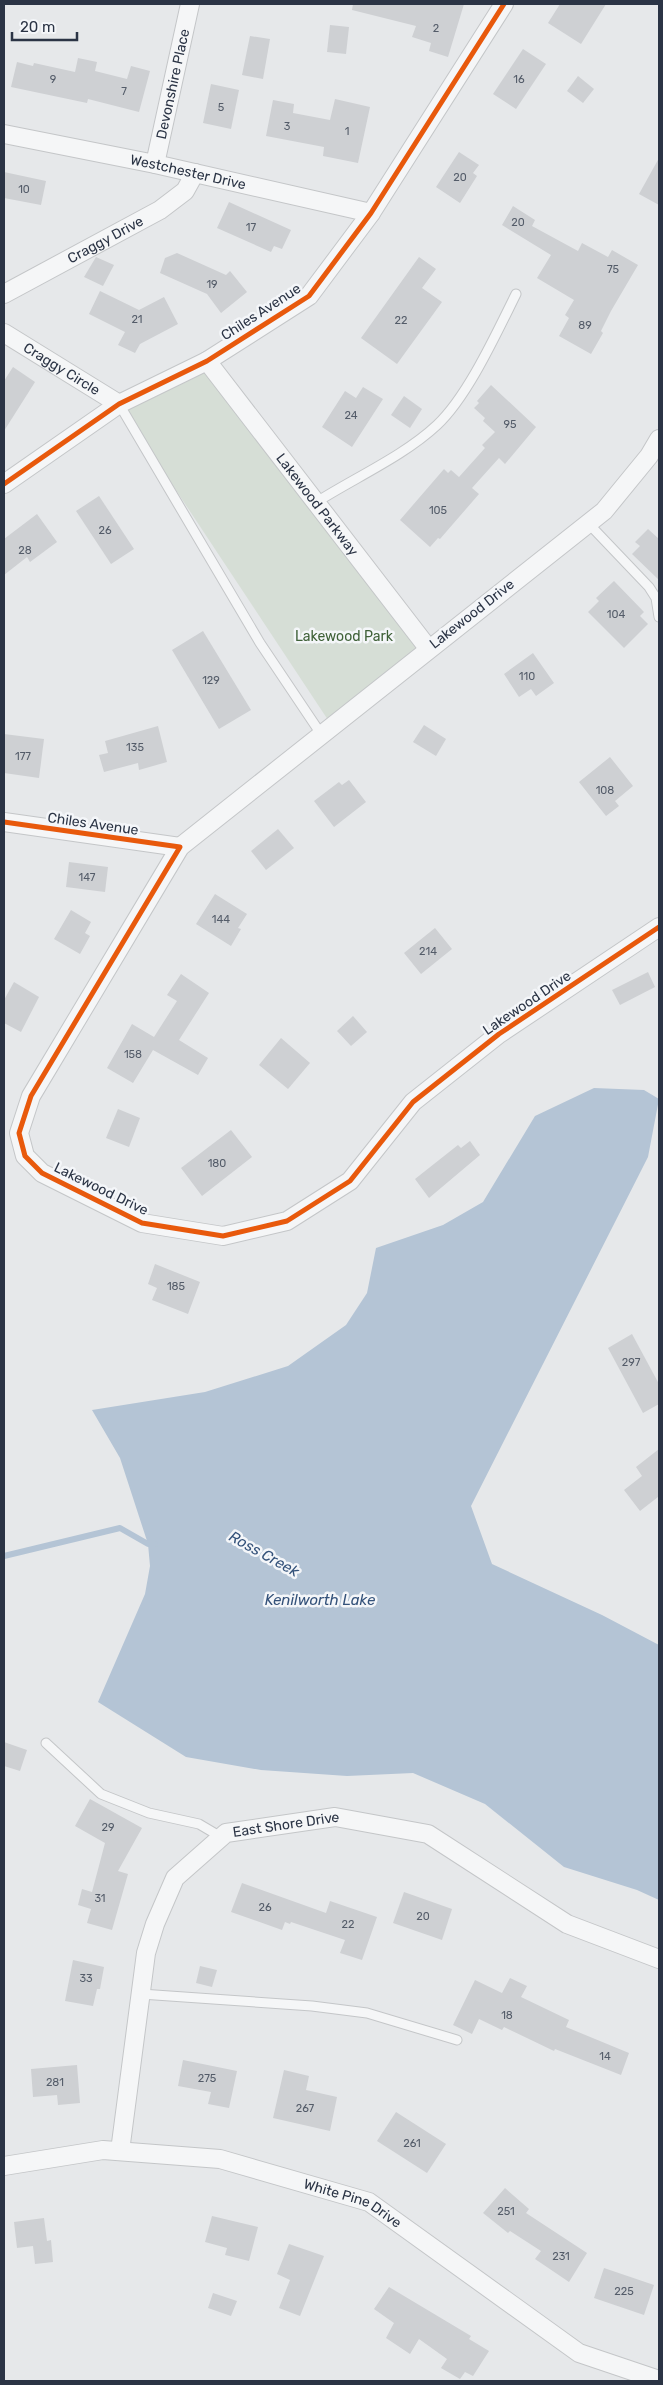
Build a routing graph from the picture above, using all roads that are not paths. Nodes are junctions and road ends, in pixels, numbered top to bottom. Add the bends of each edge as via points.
1 (190, 4) edge
2 (504, 4) edge
3 (4, 134) edge
4 (155, 164) junction
5 (195, 173) junction
6 (371, 213) junction
7 (4, 294) edge
8 (516, 294) dead end
9 (4, 333) edge
10 (207, 361) junction
11 (119, 404) junction
12 (659, 439) edge
13 (4, 484) edge
14 (315, 503) junction
15 (588, 523) junction
16 (659, 617) edge
17 (428, 648) junction
18 (321, 734) junction
19 (4, 822) edge
20 (180, 848) junction
21 (659, 927) edge
22 (46, 1743) dead end
23 (221, 1837) junction
24 (659, 1959) edge
25 (140, 1994) junction
26 (457, 2040) dead end
27 (120, 2150) junction
28 (4, 2166) edge
29 (659, 2380) edge

1 - 4 street, Devonshire Place
2 - 6 street, Chiles Avenue
3 - 4 street, Westchester Drive
4 - 5 street, Westchester Drive
5 - 6 street, Westchester Drive
5 - 7 street, Craggy Drive via 184,191 160,210
6 - 10 street, Chiles Avenue via 309,296
8 - 14 lane via 471,378 437,425 411,446
9 - 11 street, Craggy Circle
10 - 11 street, Chiles Avenue
10 - 14 street, Lakewood Parkway
11 - 13 street, Chiles Avenue
11 - 18 lane via 260,643
12 - 15 street, Lakewood Drive via 604,511
14 - 17 street, Lakewood Parkway
15 - 16 lane via 649,586 656,598
15 - 17 street, Lakewood Drive
17 - 18 street, Lakewood Drive
18 - 20 street, Lakewood Drive
19 - 20 street, Chiles Avenue
20 - 21 street, Lakewood Drive via 31,1096 19,1132 25,1156 42,1173 142,1223 223,1236 287,1221 350,1181 413,1102 499,1034
22 - 23 lane via 102,1794 149,1813 199,1824
23 - 24 street, East Shore Drive via 226,1833 335,1817 428,1834 567,1924
23 - 25 street, East Shore Drive via 175,1878 146,1953
25 - 26 lane via 367,2013
25 - 27 street, East Shore Drive
27 - 28 street, White Pine Drive
27 - 29 street, White Pine Drive via 220,2160 369,2202 579,2353

